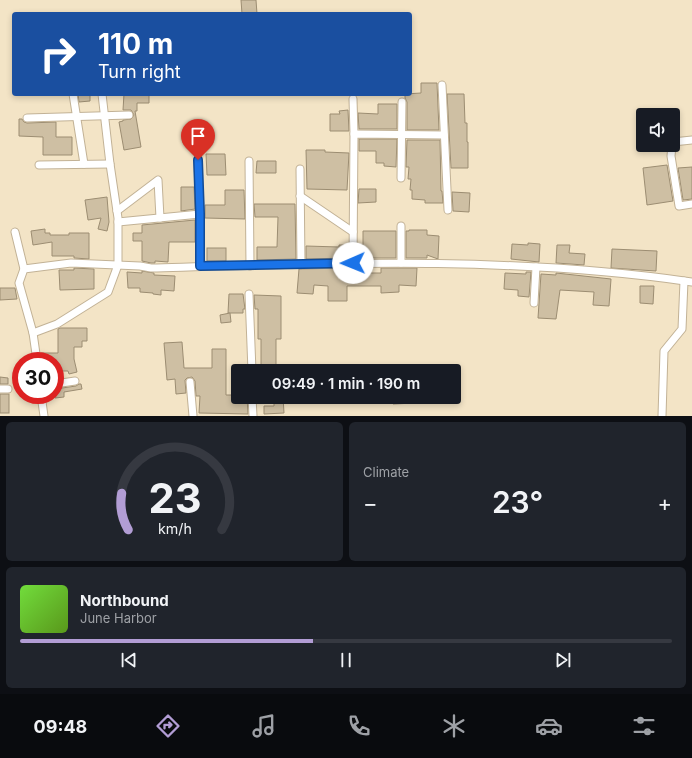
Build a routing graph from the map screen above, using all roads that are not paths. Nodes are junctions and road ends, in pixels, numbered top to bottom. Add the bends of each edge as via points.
1 (442, 85) dead end
2 (73, 96) edge
3 (102, 96) edge
4 (353, 99) dead end
5 (402, 102) dead end
6 (129, 115) dead end
7 (105, 116) junction
8 (77, 117) junction
9 (27, 118) dead end
10 (354, 134) junction
11 (402, 135) junction
12 (444, 135) junction
13 (692, 140) edge
14 (680, 142) edge
15 (671, 152) edge
16 (198, 160) dead end
17 (249, 161) dead end
18 (39, 164) dead end
19 (84, 164) junction
20 (110, 164) junction
21 (300, 169) dead end
22 (401, 178) dead end
23 (300, 196) junction
24 (692, 204) edge
25 (448, 210) dead end
26 (117, 211) junction
27 (200, 214) junction
28 (160, 218) junction
29 (118, 222) junction
30 (401, 226) dead end
31 (15, 232) dead end
32 (353, 232) junction
33 (353, 263) junction
34 (401, 263) junction
35 (301, 264) junction
36 (118, 265) junction
37 (200, 266) junction
38 (250, 266) junction
39 (536, 267) junction
40 (24, 269) junction
41 (684, 281) junction
42 (692, 282) edge
43 (249, 294) dead end
44 (534, 303) dead end
45 (33, 333) junction
46 (36, 352) edge
47 (252, 364) edge
48 (75, 381) dead end
49 (190, 382) dead end
50 (64, 383) edge
51 (0, 389) edge
52 (8, 389) dead end
53 (42, 404) edge
54 (252, 404) edge
55 (44, 416) edge
56 (193, 416) edge
57 (253, 416) edge
58 (662, 416) edge

1 - 12 street
2 - 8 street
3 - 7 street
4 - 10 street
5 - 11 street
6 - 7 street
7 - 8 street
7 - 20 street
8 - 9 street
8 - 19 street
10 - 11 street
10 - 32 street
11 - 12 street
11 - 22 street
12 - 25 street
13 - 14 street
15 - 24 street via 679,206
16 - 27 street
17 - 38 street
18 - 19 street
19 - 20 street
20 - 26 street
21 - 23 street
23 - 32 street
23 - 35 street
26 - 28 street via 158,180
26 - 29 street
27 - 28 street
27 - 37 street
28 - 29 street
29 - 36 street
30 - 34 street
31 - 40 street
32 - 33 street
33 - 34 street
33 - 35 street
34 - 39 street
35 - 38 street
36 - 37 street via 151,268
36 - 40 street via 71,263
36 - 45 street via 108,292 57,324
37 - 38 street
39 - 41 street via 642,275
39 - 44 street
40 - 45 street via 18,283
41 - 42 street
41 - 58 street via 682,328 664,351
43 - 47 street
45 - 46 street
48 - 50 street
49 - 56 street
51 - 52 street
53 - 55 street
54 - 57 street

